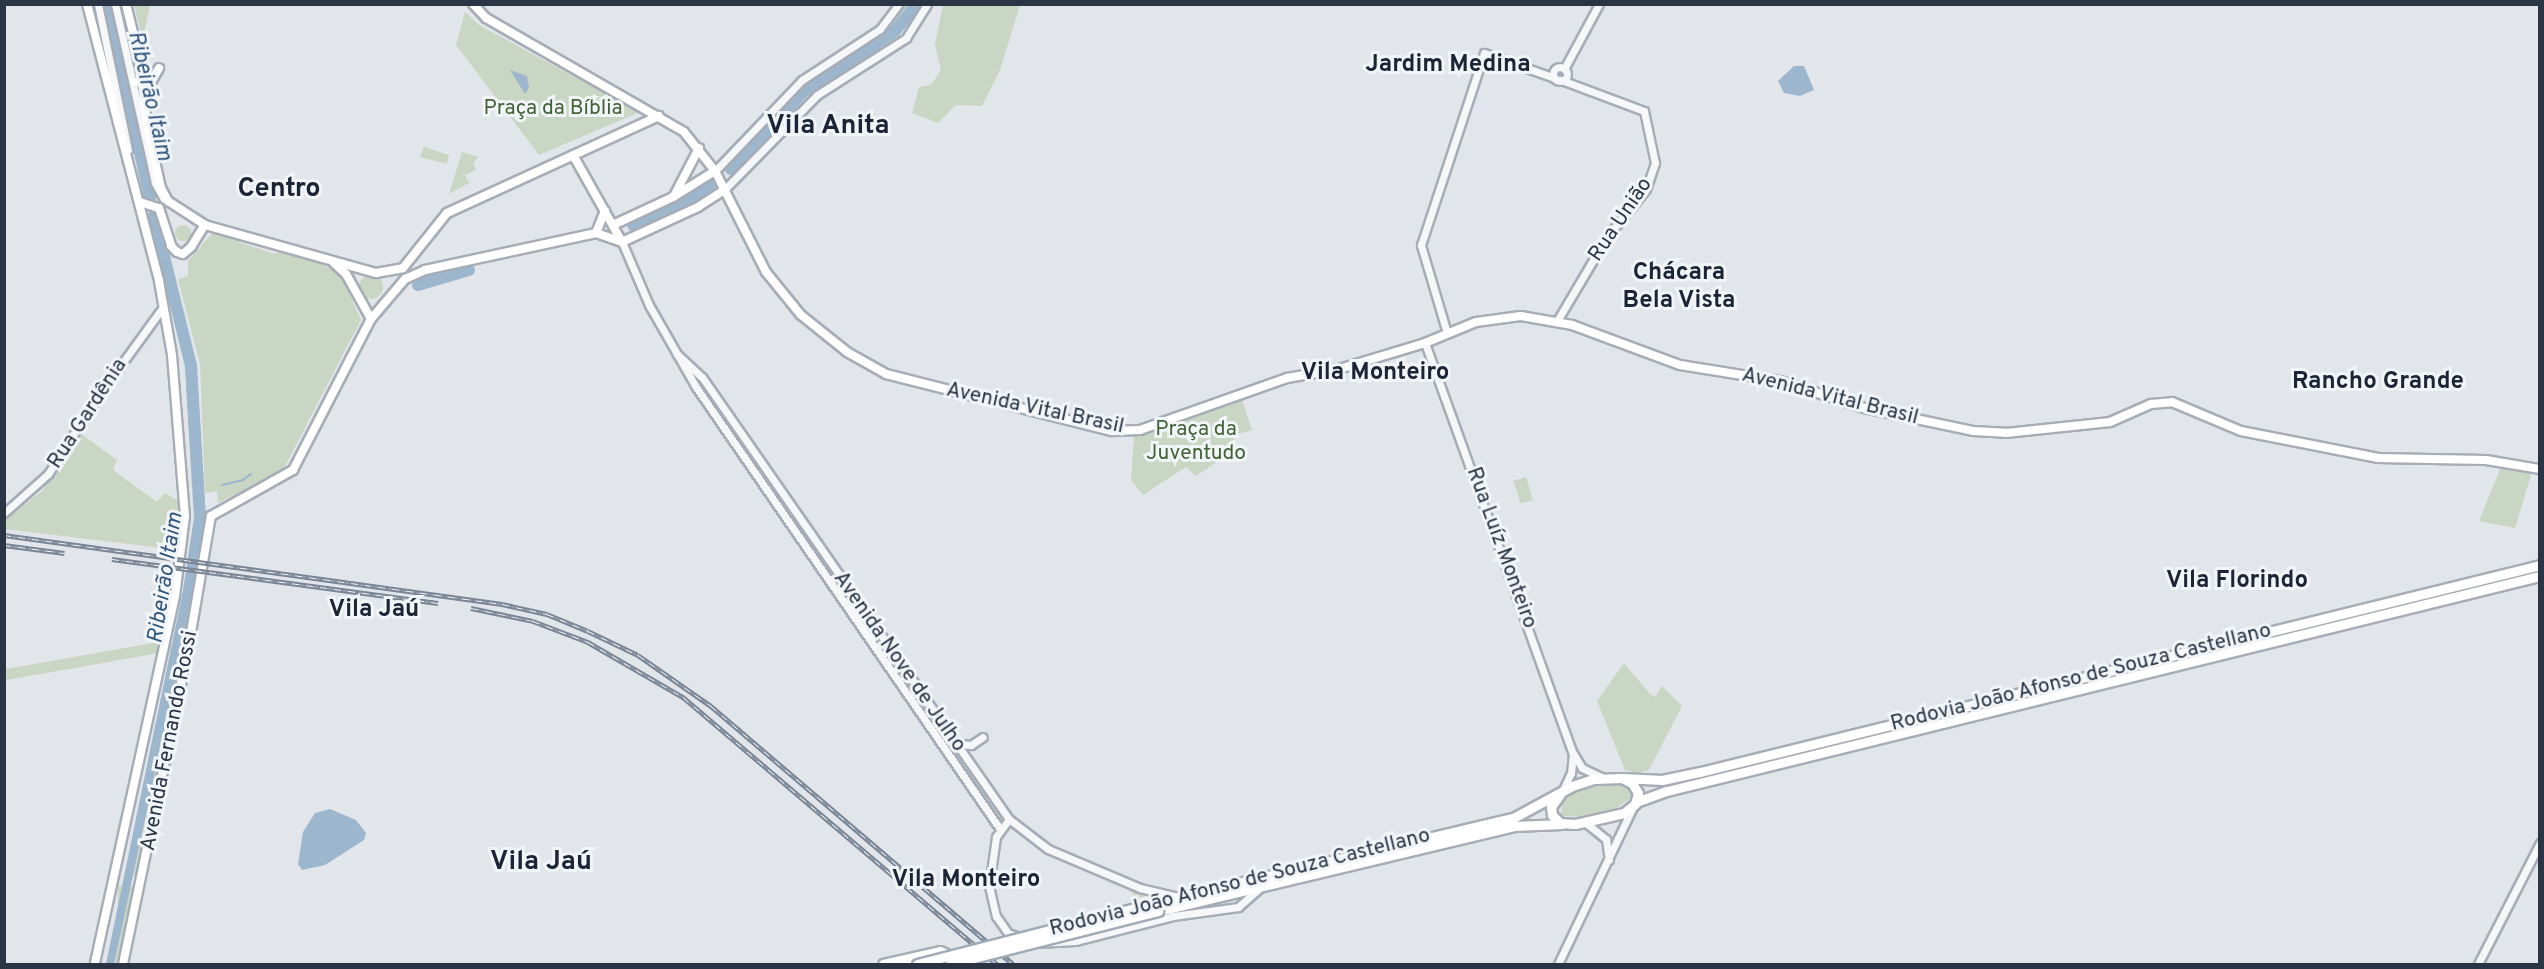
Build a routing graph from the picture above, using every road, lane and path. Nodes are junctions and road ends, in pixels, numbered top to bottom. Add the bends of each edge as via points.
1 (87, 4) edge
2 (98, 4) edge
3 (115, 4) edge
4 (126, 4) edge
5 (473, 4) edge
6 (899, 4) edge
7 (927, 4) edge
8 (1599, 4) edge
9 (140, 61) junction
10 (1536, 70) junction
11 (1562, 70) junction
12 (1558, 80) junction
13 (139, 82) junction
14 (1579, 86) junction
15 (659, 116) junction
16 (144, 117) junction
17 (699, 148) junction
18 (573, 155) junction
19 (715, 171) junction
20 (724, 190) junction
21 (673, 197) junction
22 (168, 201) junction
23 (144, 203) junction
24 (605, 211) junction
25 (205, 225) junction
26 (613, 225) junction
27 (596, 233) junction
28 (622, 242) junction
29 (329, 259) junction
30 (389, 272) junction
31 (394, 289) junction
32 (163, 308) junction
33 (371, 319) junction
34 (1557, 321) junction
35 (1447, 333) junction
36 (1425, 343) junction
37 (678, 354) junction
38 (2540, 469) edge
39 (4, 513) edge
40 (2540, 565) edge
41 (2540, 576) edge
42 (983, 737) dead end
43 (958, 744) junction
44 (1573, 753) junction
45 (1607, 778) junction
46 (1622, 778) junction
47 (1561, 793) junction
48 (1635, 804) junction
49 (1009, 819) junction
50 (1586, 823) junction
51 (1567, 824) junction
52 (1000, 829) junction
53 (2540, 843) edge
54 (1609, 862) junction
55 (1260, 888) junction
56 (1179, 897) junction
57 (1156, 907) junction
58 (95, 964) edge
59 (123, 964) edge
60 (883, 964) edge
61 (917, 964) edge
62 (950, 964) edge
63 (969, 964) edge
64 (975, 964) edge
65 (1558, 964) edge
66 (2478, 964) edge

1 - 23 main road, Avenida Fernando Rossi
2 - 23 street
3 - 13 street via 130,69
4 - 9 main road
5 - 15 main road, Avenida Vital Brasil via 486,18
6 - 19 street via 880,28 802,80
7 - 20 street via 906,38 817,95
8 - 11 street
9 - 13 main road
9 - 13 main road via 160,68 154,80
10 - 11 street
10 - 12 street
10 - 35 street via 1484,53 1420,245
11 - 12 street
11 - 12 street
11 - 14 street
12 - 14 street
13 - 16 main road
14 - 34 street, Rua União via 1644,111 1654,150 1653,176 1606,238
15 - 17 main road, Avenida Vital Brasil via 684,132
15 - 18 main road
16 - 22 main road via 161,188
16 - 22 street via 155,183
17 - 19 main road, Avenida Vital Brasil
17 - 21 main road
18 - 24 main road, Avenida Nove de Julho
18 - 30 main road via 447,213 408,263
19 - 20 main road, Avenida Vital Brasil
19 - 21 main road
20 - 28 main road via 688,212
20 - 36 main road, Avenida Vital Brasil via 751,248 784,297 819,331 865,364 886,374 948,391 1112,431 1140,430 1287,378 1339,369
21 - 26 main road
22 - 25 main road
23 - 25 main road via 159,208 171,246 177,252 183,254 191,247
23 - 32 main road, Avenida Fernando Rossi
24 - 26 main road, Avenida Nove de Julho
24 - 27 main road
25 - 29 main road
26 - 28 main road, Avenida Nove de Julho
27 - 28 main road
27 - 31 main road via 425,270
28 - 37 street, Avenida Nove de Julho via 649,305
29 - 30 main road via 376,273
29 - 33 main road via 342,269
30 - 31 main road via 388,282
31 - 33 main road
32 - 39 street, Rua Gardênia via 94,402 48,474
32 - 58 main road, Avenida Fernando Rossi via 172,355 185,516 180,568
33 - 59 main road, Avenida Fernando Rossi via 294,470 211,516 187,656
34 - 35 main road, Avenida Vital Brasil via 1498,317
34 - 38 main road, Avenida Vital Brasil via 1672,363 1780,381 1857,406 1973,431 2006,433 2110,422 2151,404 2172,402 2241,431 2378,458 2414,462 2486,460
35 - 36 main road, Avenida Vital Brasil
36 - 44 street, Rua Luíz Monteiro
37 - 43 street, Avenida Nove de Julho via 702,377
37 - 52 street, Avenida Nove de Julho via 747,466
40 - 46 main road, Rodovia João Afonso de Souza Castellano via 1700,772 1662,780
41 - 48 main road, Rodovia João Afonso de Souza Castellano via 1667,790
42 - 43 street via 971,745
43 - 49 street, Avenida Nove de Julho
44 - 45 street, Rua Luíz Monteiro via 1587,772
44 - 47 street via 1571,773
45 - 46 main road, Rodovia João Afonso de Souza Castellano
45 - 47 main road, Rodovia João Afonso de Souza Castellano
46 - 48 main road via 1636,786
47 - 51 main road via 1551,811 1556,819
47 - 56 main road, Rodovia João Afonso de Souza Castellano via 1515,817
48 - 50 main road, Rodovia João Afonso de Souza Castellano via 1611,818
48 - 54 street
49 - 52 street
49 - 56 street, Avenida Nove de Julho via 1048,849 1140,888
50 - 51 main road, Rodovia João Afonso de Souza Castellano
50 - 54 street via 1606,839
51 - 55 main road, Rodovia João Afonso de Souza Castellano via 1514,826
52 - 55 street via 989,886 993,908 1008,933 1038,943 1075,941 1173,916 1238,907
53 - 66 street
54 - 65 street
55 - 57 main road, Rodovia João Afonso de Souza Castellano
56 - 57 main road, Rodovia João Afonso de Souza Castellano
57 - 61 main road, Rodovia João Afonso de Souza Castellano, bridge
57 - 62 main road, Rodovia João Afonso de Souza Castellano, bridge
60 - 63 main road via 940,951
63 - 64 main road

